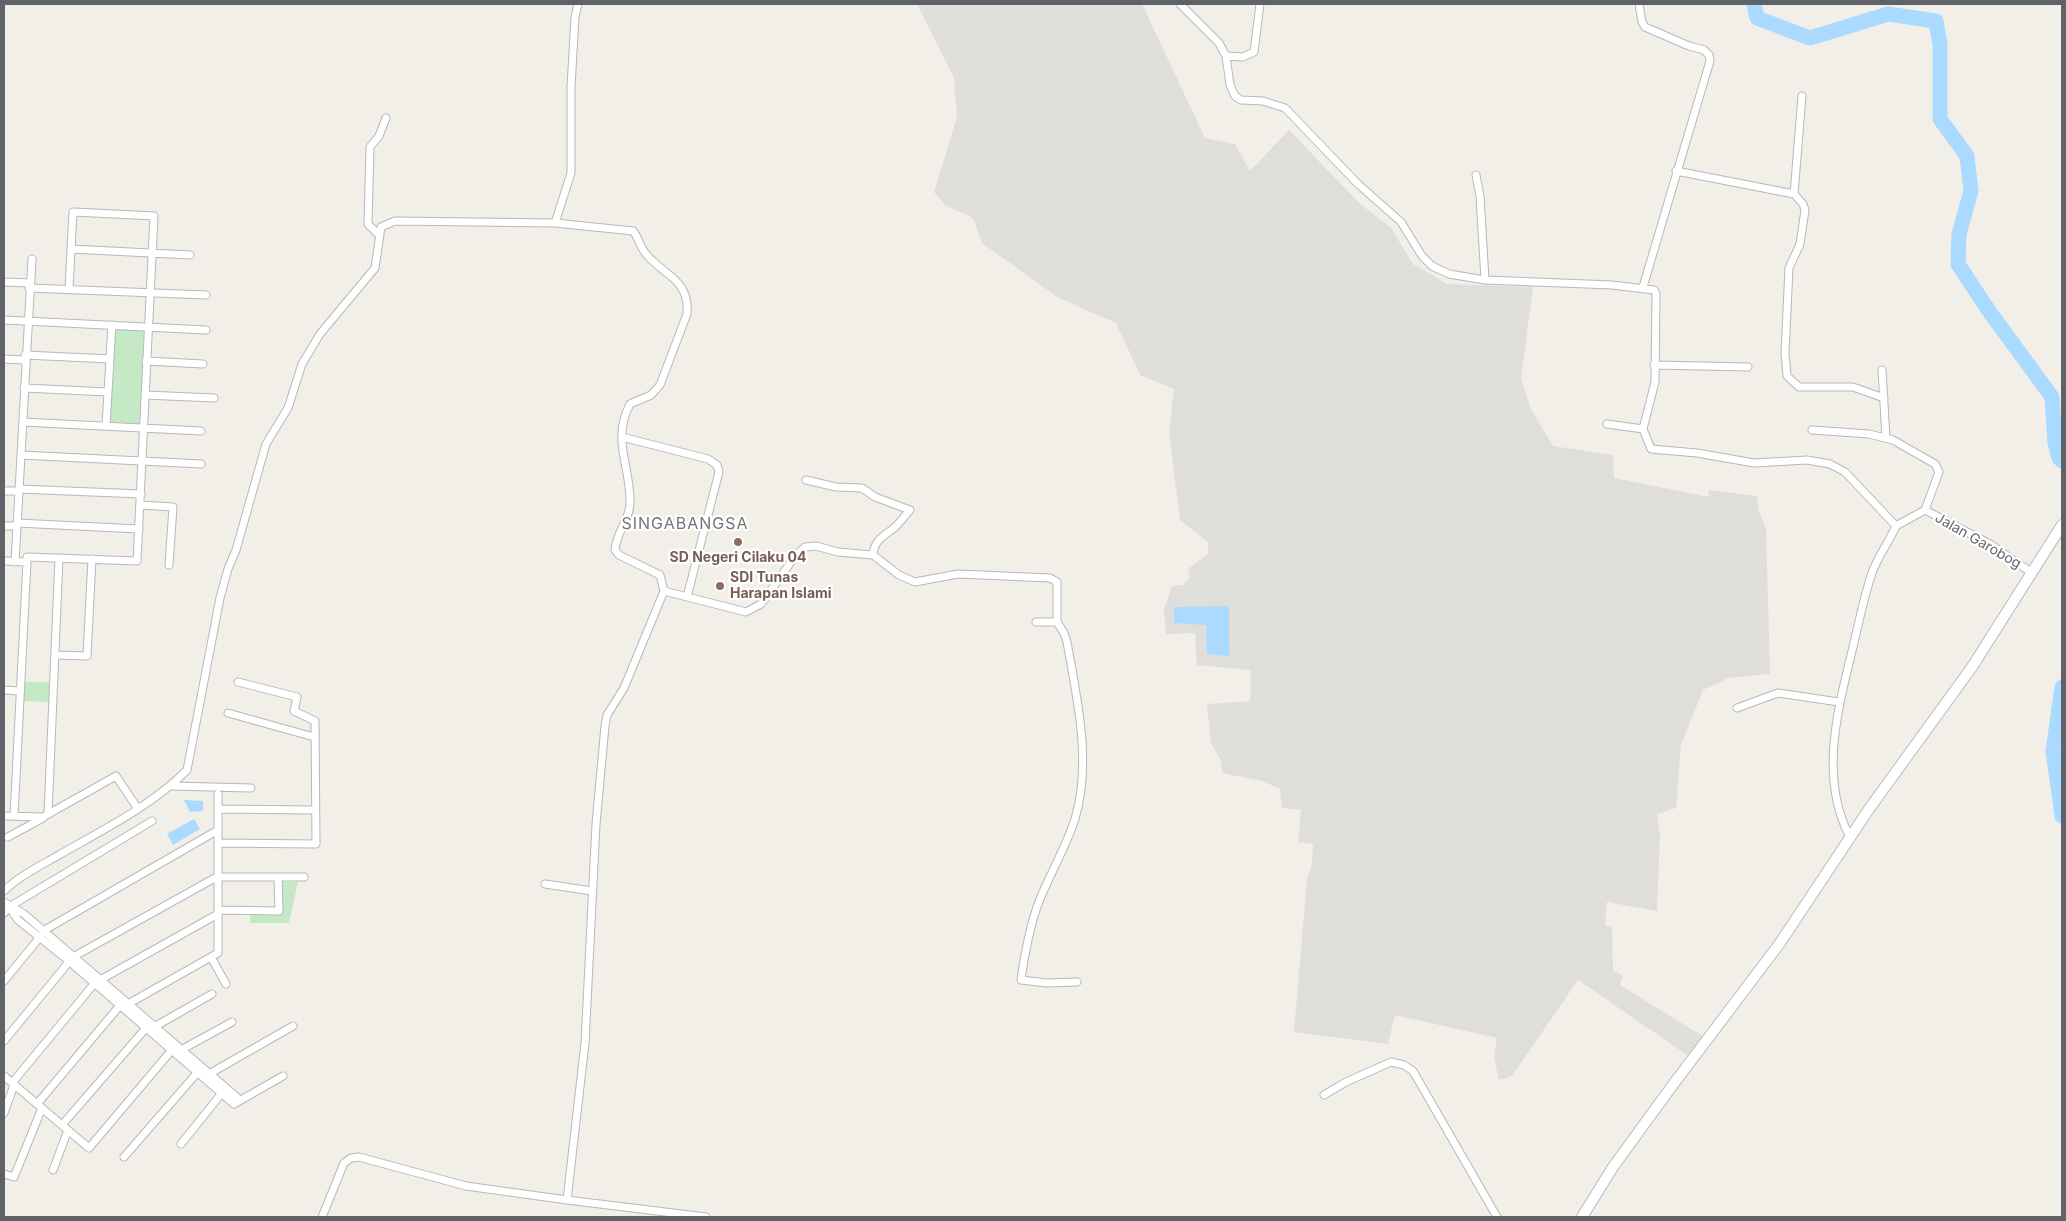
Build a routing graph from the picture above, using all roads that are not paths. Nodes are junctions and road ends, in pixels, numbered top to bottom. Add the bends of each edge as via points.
1 (578, 4) edge
2 (1180, 4) edge
3 (1260, 4) edge
4 (1639, 4) edge
5 (1226, 56) junction
6 (1802, 96) dead end
7 (386, 118) dead end
8 (1676, 171) junction
9 (1476, 175) dead end
10 (1794, 194) junction
11 (555, 222) junction
12 (379, 236) junction
13 (71, 249) junction
14 (153, 253) junction
15 (190, 255) dead end
16 (32, 259) dead end
17 (1485, 280) junction
18 (4, 282) edge
19 (29, 286) junction
20 (1643, 288) junction
21 (69, 289) junction
22 (150, 293) junction
23 (206, 295) dead end
24 (4, 320) edge
25 (27, 322) junction
26 (112, 325) junction
27 (148, 327) junction
28 (206, 330) dead end
29 (25, 358) junction
30 (110, 358) junction
31 (4, 359) edge
32 (146, 361) junction
33 (203, 364) dead end
34 (1654, 365) junction
35 (1748, 366) dead end
36 (1882, 370) dead end
37 (24, 388) junction
38 (108, 392) junction
39 (145, 395) junction
40 (214, 398) dead end
41 (1884, 398) junction
42 (23, 422) junction
43 (1607, 424) dead end
44 (106, 426) junction
45 (144, 428) junction
46 (1643, 429) junction
47 (1812, 430) dead end
48 (201, 431) dead end
49 (622, 436) junction
50 (1886, 438) junction
51 (21, 455) junction
52 (142, 461) junction
53 (201, 464) dead end
54 (806, 480) dead end
55 (19, 490) junction
56 (4, 491) edge
57 (141, 494) junction
58 (140, 505) junction
59 (1924, 510) junction
60 (17, 525) junction
61 (2062, 525) edge
62 (4, 526) edge
63 (1896, 526) junction
64 (139, 529) junction
65 (873, 555) junction
66 (59, 558) junction
67 (92, 559) junction
68 (4, 561) edge
69 (15, 562) junction
70 (27, 562) junction
71 (169, 565) dead end
72 (2032, 573) junction
73 (664, 591) junction
74 (687, 596) junction
75 (1036, 622) dead end
76 (1057, 622) junction
77 (55, 655) junction
78 (238, 682) dead end
79 (4, 690) edge
80 (20, 691) junction
81 (1840, 702) junction
82 (1737, 708) dead end
83 (228, 713) dead end
84 (314, 736) junction
85 (172, 786) junction
86 (251, 788) dead end
87 (218, 794) dead end
88 (138, 809) junction
89 (218, 809) junction
90 (315, 810) junction
91 (4, 816) edge
92 (14, 816) junction
93 (46, 816) junction
94 (152, 821) dead end
95 (218, 830) junction
96 (8, 837) dead end
97 (1851, 839) junction
98 (218, 843) junction
99 (218, 877) junction
100 (278, 877) junction
101 (304, 877) dead end
102 (545, 884) dead end
103 (4, 891) edge
104 (592, 891) junction
105 (6, 904) edge
106 (218, 912) junction
107 (4, 913) edge
108 (42, 934) junction
109 (211, 957) junction
110 (71, 959) junction
111 (4, 981) edge
112 (97, 982) junction
113 (1077, 982) dead end
114 (226, 984) dead end
115 (212, 994) dead end
116 (124, 1003) junction
117 (232, 1022) dead end
118 (154, 1026) junction
119 (293, 1026) dead end
120 (146, 1028) junction
121 (4, 1041) edge
122 (171, 1051) junction
123 (181, 1052) junction
124 (197, 1073) junction
125 (209, 1074) junction
126 (4, 1076) edge
127 (284, 1076) dead end
128 (13, 1084) junction
129 (222, 1094) junction
130 (1324, 1095) dead end
131 (240, 1100) junction
132 (39, 1106) junction
133 (4, 1113) edge
134 (62, 1125) junction
135 (68, 1130) junction
136 (181, 1144) dead end
137 (124, 1157) dead end
138 (53, 1170) dead end
139 (4, 1174) edge
140 (566, 1200) junction
141 (322, 1217) edge
142 (706, 1217) edge
143 (1497, 1217) edge
144 (1582, 1217) edge

1 - 11 street via 571,87 571,173
2 - 5 street via 1215,37
3 - 5 street via 1254,52 1243,57
4 - 8 street via 1645,27 1704,50 1709,55 1709,66
5 - 17 street via 1235,96 1285,108 1358,184 1401,222 1427,262 1449,274
6 - 10 street
7 - 12 street via 370,152 368,224
8 - 10 street
8 - 20 street
9 - 17 street
10 - 41 street via 1806,210 1800,244 1789,268 1787,376 1799,387 1854,387
11 - 12 street via 394,221 384,224
11 - 49 street via 633,232 648,258 672,275 686,298 687,314 660,385 656,392 630,404
12 - 85 street via 375,268 320,334 302,364 288,408 266,444 220,598 190,763
13 - 14 street
13 - 14 street via 73,212 154,216
13 - 21 street
14 - 15 street
14 - 22 street
16 - 19 street
17 - 20 street
18 - 19 street
19 - 21 street
19 - 25 street
20 - 34 street via 1654,290 1656,294
21 - 22 street
22 - 23 street
22 - 27 street
24 - 25 street
25 - 26 street
25 - 29 street
26 - 27 street
26 - 30 street
27 - 28 street
27 - 32 street
29 - 30 street
29 - 31 street
29 - 37 street
30 - 38 street
32 - 33 street
32 - 39 street
34 - 35 street
34 - 46 street via 1655,382
36 - 41 street
37 - 38 street
37 - 42 street
38 - 44 street
39 - 40 street
39 - 45 street
41 - 50 street
42 - 44 street
42 - 51 street
43 - 46 street
44 - 45 street
45 - 48 street
45 - 52 street
46 - 63 street via 1651,449 1656,451 1697,453 1754,462 1807,460 1830,464 1845,472
47 - 50 street
49 - 73 street via 622,458 630,503 629,512 616,536 615,550 660,575
49 - 74 street via 708,459 717,465 719,472
50 - 59 street via 1934,464 1939,472
51 - 52 street
51 - 55 street
52 - 53 street
52 - 57 street
54 - 65 street via 836,487 862,488 910,510 894,528 881,536
55 - 56 street
55 - 57 street
55 - 60 street
57 - 58 street
58 - 64 street
58 - 71 street via 173,507
59 - 63 street, Jalan Garobog
59 - 72 street, Jalan Garobog via 1990,544
60 - 62 street
60 - 64 street
60 - 69 street
61 - 72 street
63 - 81 street via 1872,572
64 - 67 street via 137,561
65 - 74 street via 806,547 796,555 761,604 746,612
65 - 76 street via 899,575 915,582 958,574 1054,579 1057,582
66 - 67 street
66 - 70 street via 27,557
66 - 77 street
67 - 77 street via 87,656
68 - 69 street
69 - 70 street
70 - 80 street
72 - 97 street via 1972,666
73 - 74 street
73 - 104 street via 624,688 607,715
75 - 76 street
76 - 113 street via 1067,642 1079,708 1082,777 1075,817 1059,862 1040,899 1021,980 1047,984
77 - 93 street
78 - 84 street via 297,697 294,711 315,721
79 - 80 street
80 - 92 street
81 - 82 street via 1778,693
81 - 97 street via 1833,765 1836,802
83 - 84 street
84 - 90 street
85 - 86 street
85 - 88 street
87 - 89 street
88 - 93 street via 116,776
88 - 103 street
89 - 90 street
89 - 95 street
90 - 98 street via 316,844
91 - 92 street
92 - 93 street
93 - 96 street
94 - 105 street
95 - 98 street
95 - 108 street
97 - 144 street via 1780,943 1613,1168
98 - 99 street
99 - 100 street
99 - 106 street
99 - 110 street
100 - 101 street
100 - 106 street via 279,911
102 - 104 street
104 - 140 street via 585,1043
105 - 107 street
105 - 108 street via 24,914
106 - 109 street via 218,953
106 - 112 street
108 - 110 street
108 - 111 street
109 - 114 street
109 - 116 street
110 - 112 street
110 - 121 street
112 - 116 street
112 - 128 street
115 - 118 street
116 - 118 street
116 - 120 street
116 - 132 street
117 - 123 street
118 - 123 street
119 - 125 street
120 - 122 street
120 - 134 street
122 - 123 street
122 - 135 street via 89,1148
123 - 124 street
123 - 125 street
124 - 129 street
124 - 137 street
125 - 131 street
126 - 128 street
127 - 131 street
128 - 132 street
128 - 133 street
129 - 131 street via 234,1104
129 - 136 street
130 - 143 street via 1391,1062 1409,1068
132 - 134 street
132 - 139 street via 14,1177
134 - 135 street
135 - 138 street
140 - 141 street via 466,1186 359,1157 344,1163
140 - 142 street

